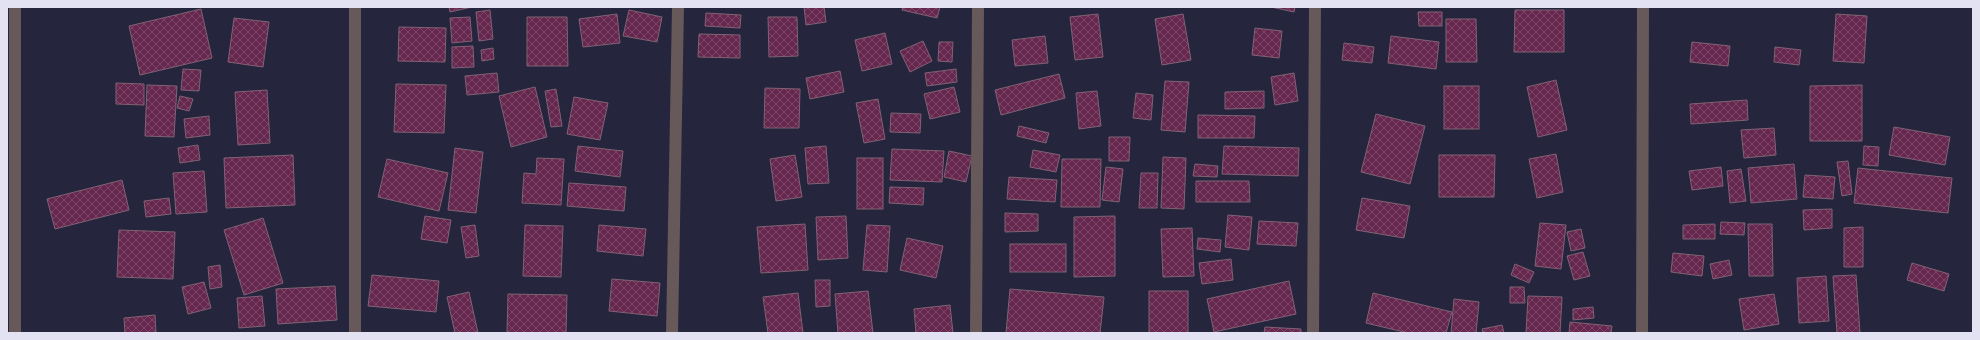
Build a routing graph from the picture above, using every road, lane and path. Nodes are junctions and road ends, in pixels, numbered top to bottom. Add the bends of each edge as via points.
1 (15, 7) edge
2 (355, 7) edge
3 (678, 7) edge
4 (978, 7) edge
5 (1315, 7) edge
6 (1643, 7) edge
7 (15, 333) edge
8 (355, 333) edge
9 (672, 333) edge
10 (976, 333) edge
11 (1313, 333) edge
12 (1642, 333) edge

1 - 7 street
2 - 8 street
3 - 9 street
4 - 10 street
5 - 11 street
6 - 12 street

